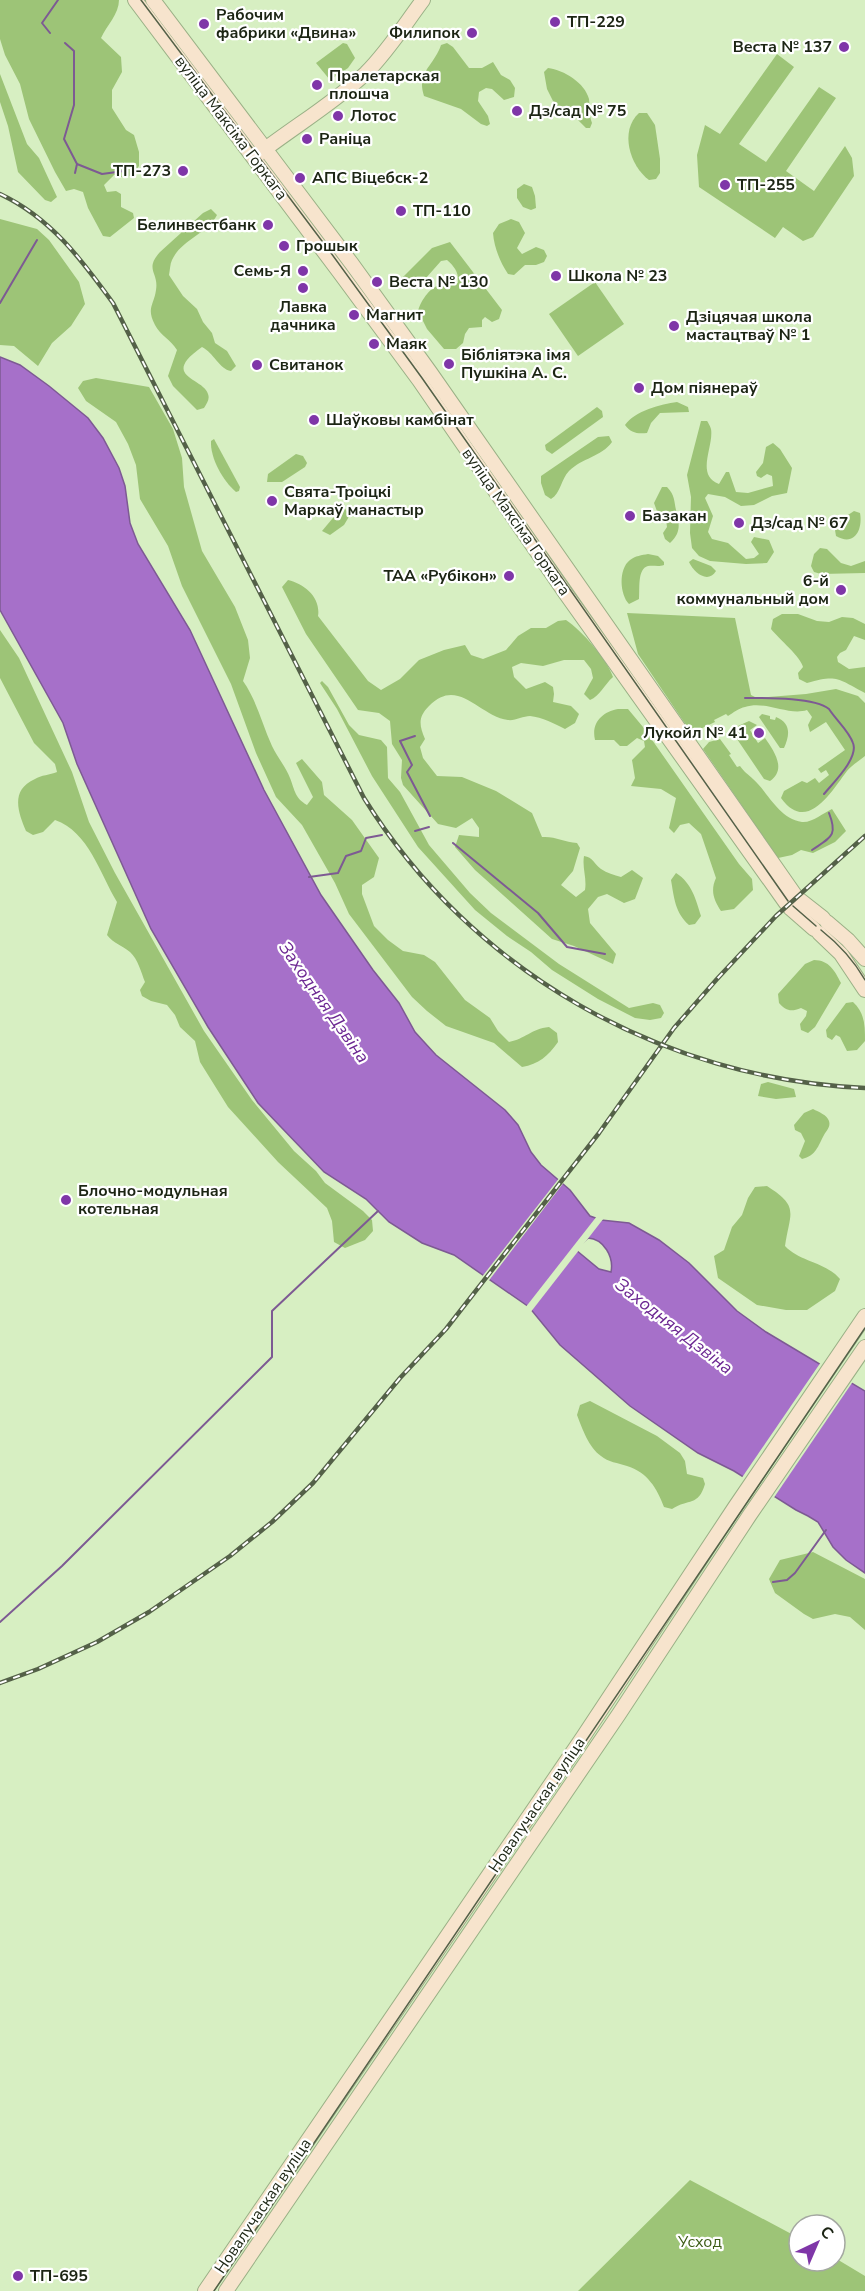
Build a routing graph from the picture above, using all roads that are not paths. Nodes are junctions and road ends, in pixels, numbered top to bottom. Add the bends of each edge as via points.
1 (135, 0) edge
2 (153, 0) edge
3 (423, 0) edge
4 (265, 149) junction
5 (253, 158) junction
6 (793, 901) junction
7 (821, 926) junction
8 (865, 959) edge
9 (865, 990) edge
10 (865, 1316) edge
11 (864, 1348) edge
12 (205, 2291) edge
13 (226, 2291) edge

1 - 5 main road, вуліца Максіма Горкага
2 - 4 main road, вуліца Максіма Горкага
3 - 4 main road via 366,73
4 - 5 main road
4 - 6 main road, вуліца Максіма Горкага via 430,372
5 - 6 main road, вуліца Максіма Горкага via 418,380 566,594
6 - 7 main road, вуліца Максіма Горкага
7 - 8 main road, вуліца Максіма Горкага via 848,940
7 - 9 main road, вуліца Максіма Горкага
10 - 12 main road, Новалучаская вуліца
11 - 13 main road, Новалучаская вуліца

